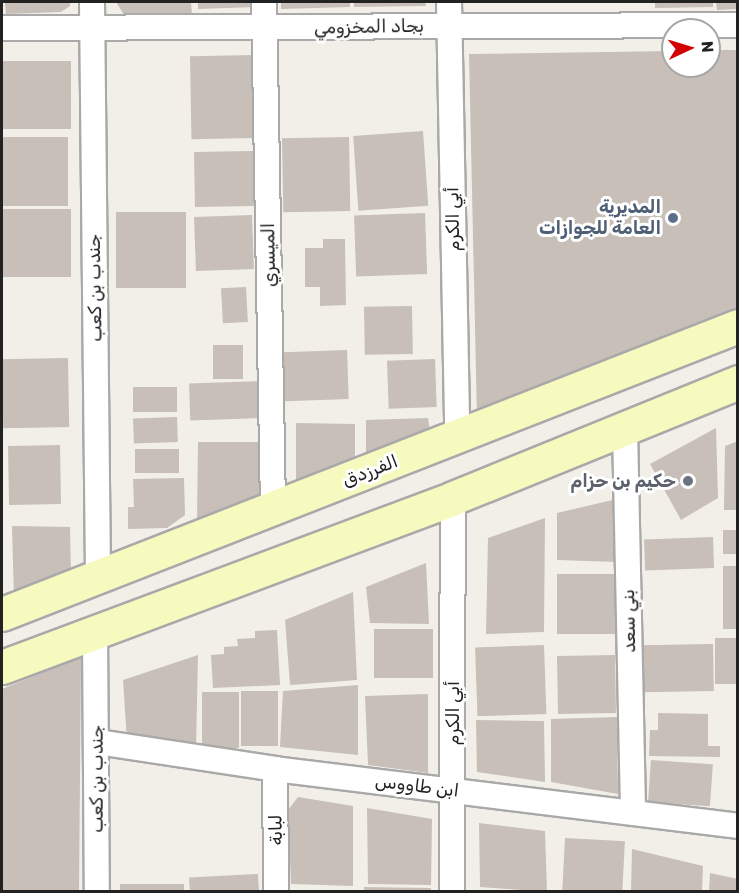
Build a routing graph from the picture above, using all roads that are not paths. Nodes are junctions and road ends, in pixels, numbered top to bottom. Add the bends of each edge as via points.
1 (92, 2) edge
2 (264, 2) edge
3 (449, 2) edge
4 (738, 25) edge
5 (93, 26) junction
6 (450, 26) junction
7 (2, 28) edge
8 (265, 30) junction
9 (738, 326) edge
10 (738, 382) edge
11 (625, 428) junction
12 (457, 437) junction
13 (453, 498) junction
14 (273, 508) junction
15 (98, 574) junction
16 (2, 614) edge
17 (95, 631) junction
18 (2, 667) edge
19 (97, 742) junction
20 (275, 769) junction
21 (454, 790) junction
22 (633, 813) junction
23 (738, 826) edge
24 (97, 891) edge
25 (276, 891) edge
26 (452, 891) edge

1 - 5 street, جندب بن كعب
2 - 8 street, الميسري
3 - 6 street, أبي الكرم
4 - 6 street, بجاد المخزومي
5 - 7 street, بجاد المخزومي
5 - 8 street, بجاد المخزومي
5 - 15 street, جندب بن كعب
6 - 8 street, بجاد المخزومي
6 - 12 street, أبي الكرم
8 - 14 street, الميسري
9 - 12 street, الفرزدق
10 - 11 street
11 - 13 street
11 - 22 street, بني سعد
12 - 14 street, الفرزدق
13 - 17 street
13 - 21 street, أبي الكرم
14 - 15 street, الفرزدق
15 - 16 street, الفرزدق
17 - 18 street
17 - 19 street, جندب بن كعب
19 - 20 street, ابن طاووس
19 - 24 street, جندب بن كعب
20 - 21 street, ابن طاووس
20 - 25 street, لبابة
21 - 22 street, ابن طاووس
21 - 26 street, أبي الكرم
22 - 23 street, ابن طاووس

